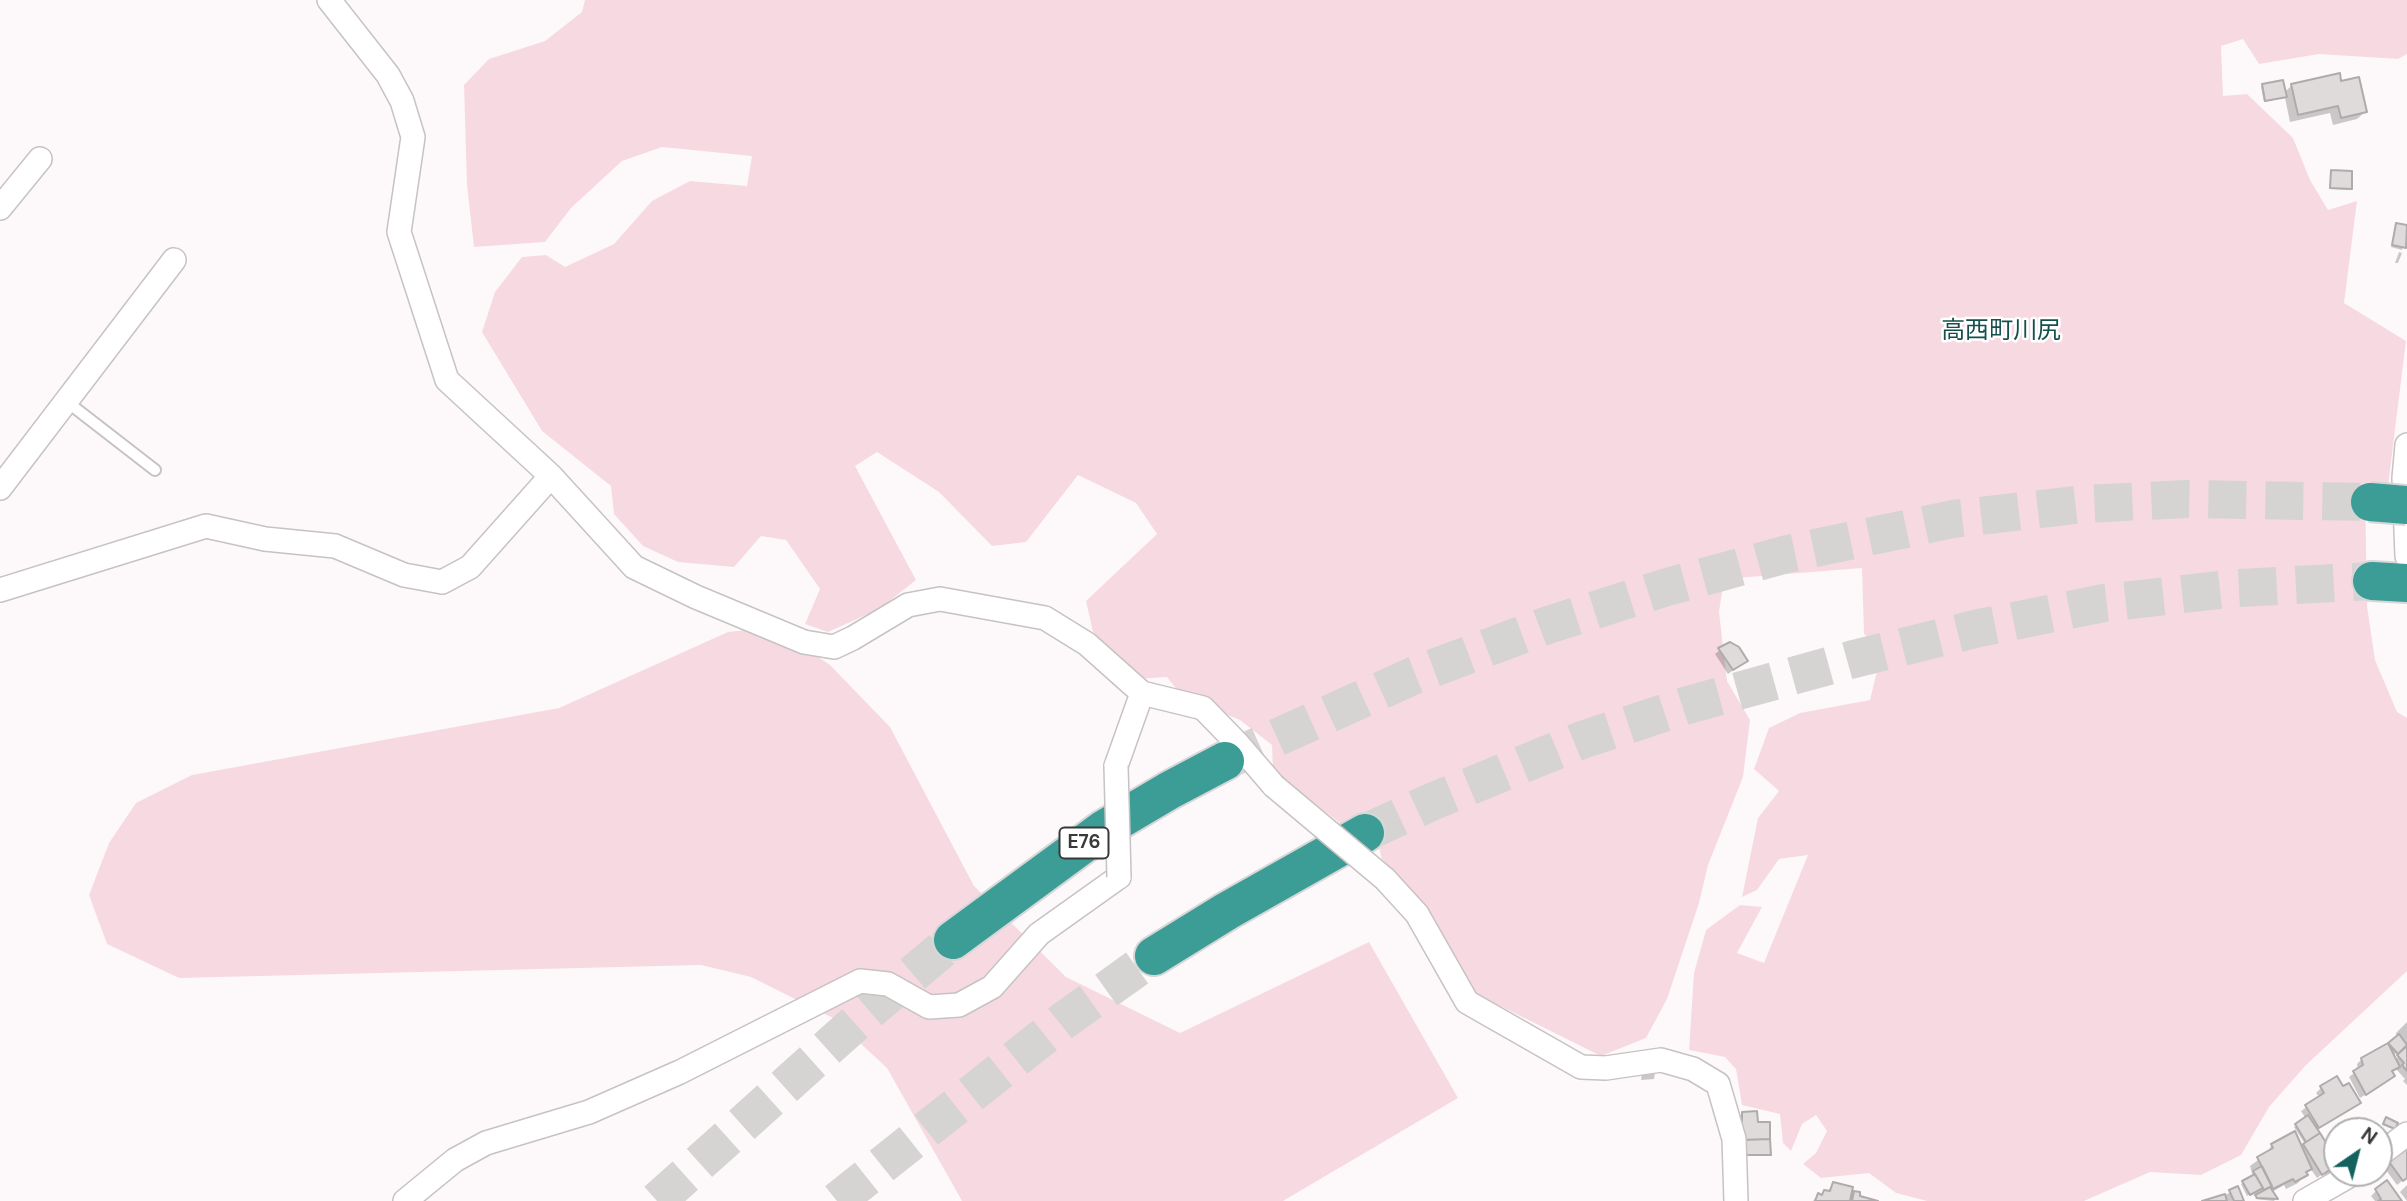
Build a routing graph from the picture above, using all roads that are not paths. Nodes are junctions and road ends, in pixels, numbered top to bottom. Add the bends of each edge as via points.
1 (329, 0) edge
2 (40, 159) dead end
3 (0, 208) edge
4 (174, 260) dead end
5 (66, 401) junction
6 (2407, 445) edge
7 (155, 470) dead end
8 (551, 476) junction
9 (0, 488) edge
10 (2407, 555) edge
11 (0, 590) edge
12 (1142, 693) junction
13 (1225, 761) tunnel mouth
14 (1365, 833) tunnel mouth
15 (953, 940) tunnel mouth
16 (1154, 956) tunnel mouth
17 (2330, 1187) edge
18 (405, 1201) edge
19 (1736, 1201) edge
20 (2305, 1201) edge

1 - 8 street via 388,75 402,102 412,137 399,232 447,380
2 - 3 street
4 - 5 street
5 - 7 lane
5 - 9 street
6 - 10 street
8 - 11 street via 470,567 442,582 404,575 335,546 265,539 205,526
8 - 12 street via 634,566 804,642 834,647 908,605 940,599 1045,618 1087,644
12 - 18 street, bridge via 1116,766 1119,877 1039,934 992,987 959,1005 929,1007 888,984 860,981 680,1073 589,1112 486,1143 455,1160
12 - 19 street, bridge via 1203,708 1274,786 1385,879 1417,914 1467,1002 1581,1068 1661,1060 1693,1069 1718,1084 1734,1139
13 - 15 highway, E76 via 1104,829
14 - 16 highway
17 - 20 street

